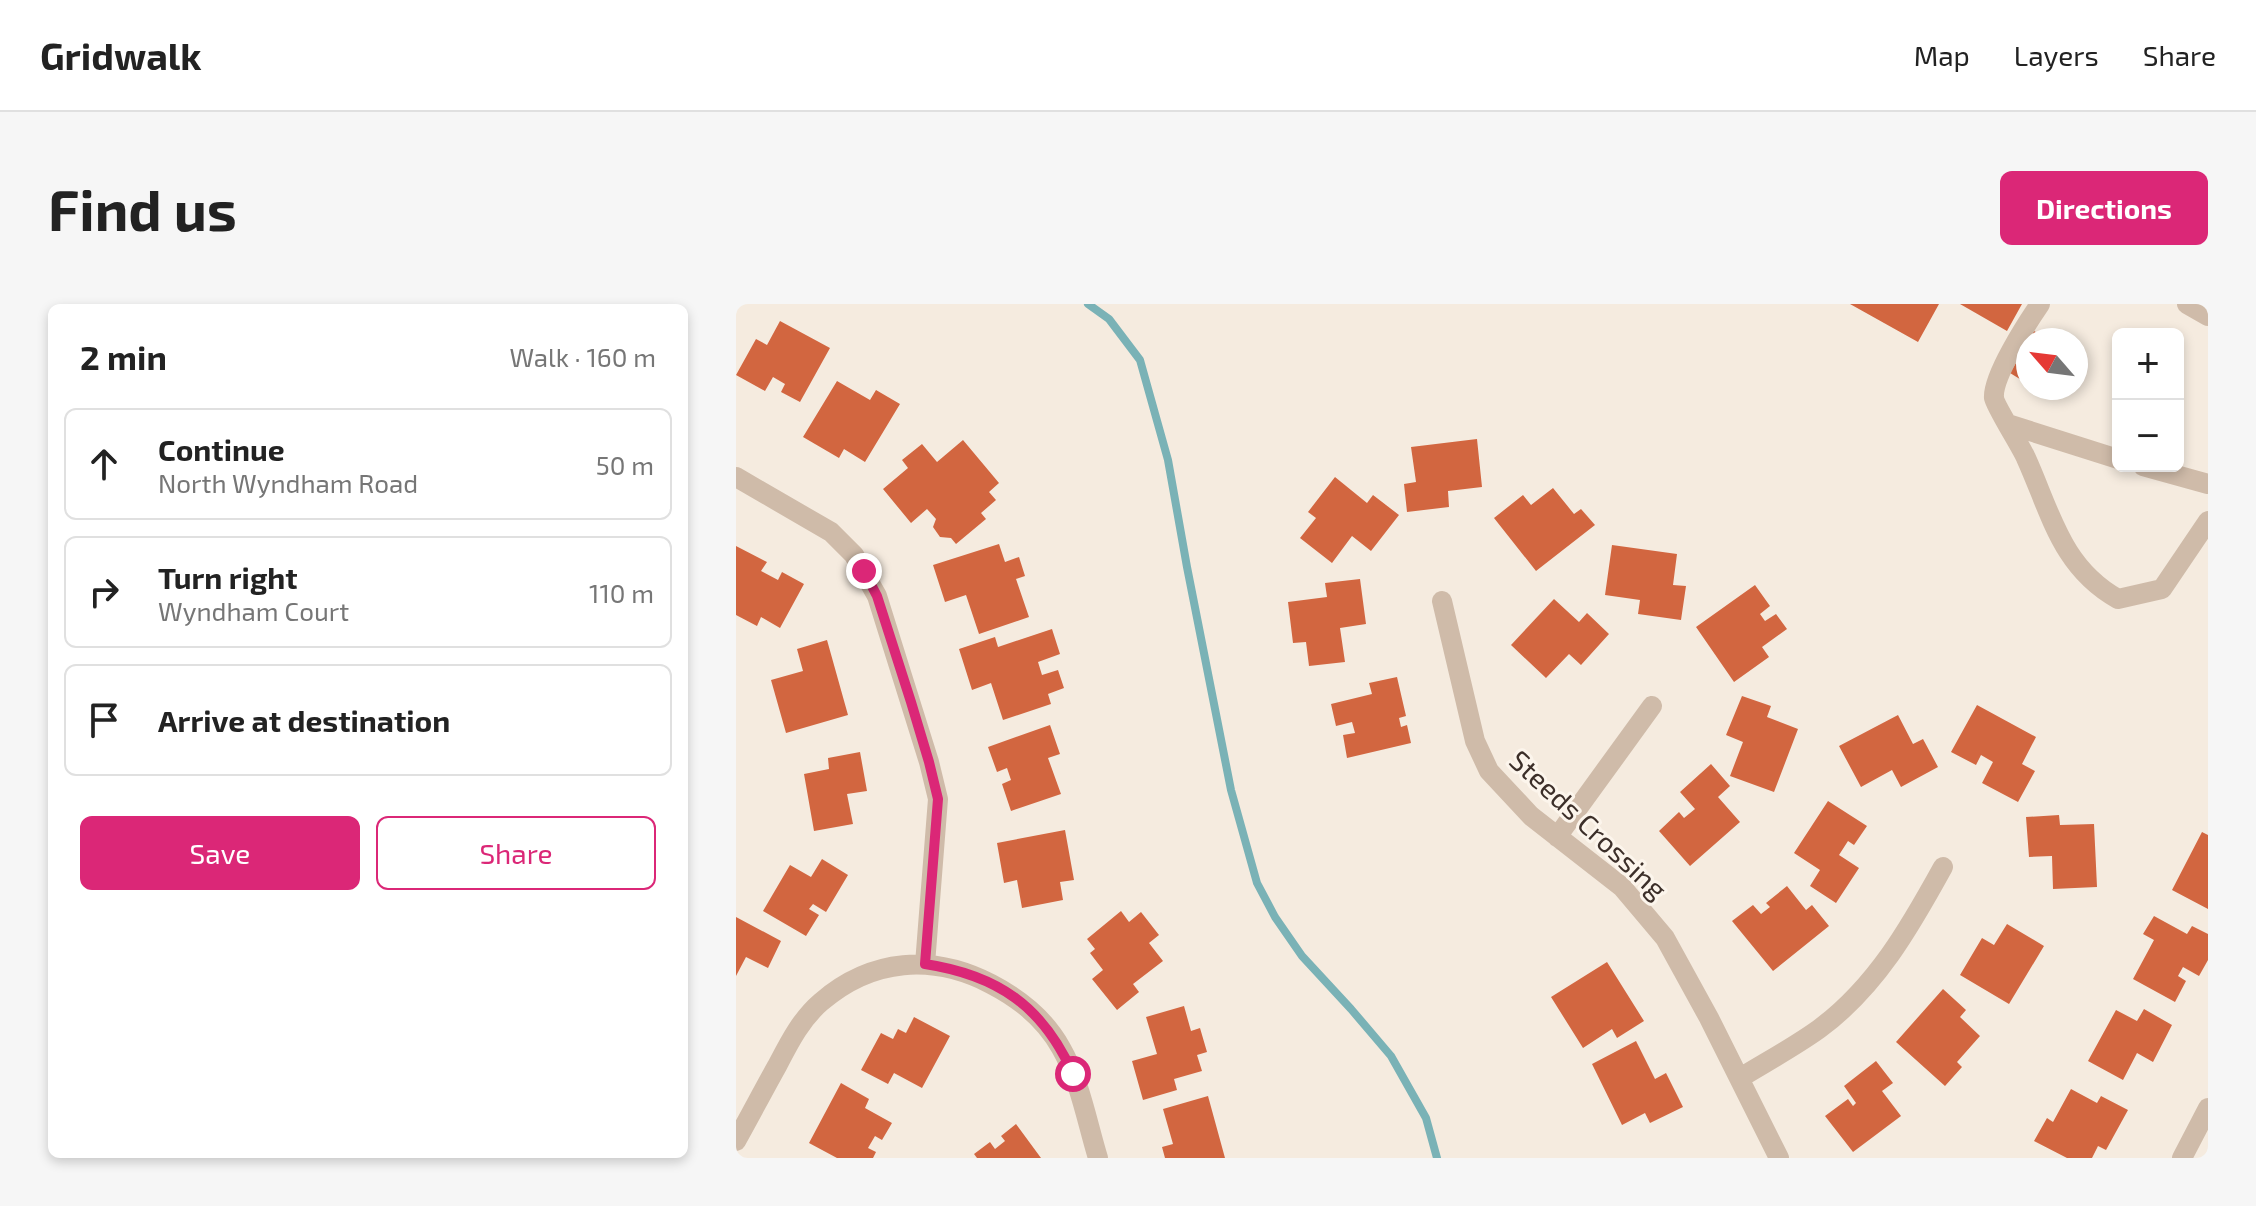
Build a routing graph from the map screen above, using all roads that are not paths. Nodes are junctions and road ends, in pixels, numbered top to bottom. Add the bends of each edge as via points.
1 (2040, 304) edge
2 (2187, 304) edge
3 (2208, 316) edge
4 (2008, 424) junction
5 (2112, 457) edge
6 (2165, 472) edge
7 (736, 477) edge
8 (2208, 484) edge
9 (2208, 522) edge
10 (1442, 601) dead end
11 (1652, 706) dead end
12 (1557, 837) junction
13 (1943, 867) dead end
14 (925, 964) junction
15 (1740, 1078) junction
16 (2208, 1108) edge
17 (736, 1141) edge
18 (1098, 1158) edge
19 (1779, 1158) edge
20 (2182, 1158) edge

1 - 4 street via 1998,376 1994,399
2 - 3 street
4 - 5 street
4 - 9 street via 2074,562 2118,599 2162,589
6 - 8 street
7 - 14 street via 838,538 877,596 938,799
10 - 12 street, Steeds Crossing via 1475,741 1489,771
11 - 12 street
12 - 15 street, Steeds Crossing via 1622,887 1665,938
13 - 15 street via 1911,925 1864,989 1818,1030
14 - 17 street via 877,970 820,1002 798,1028
14 - 18 street via 953,968 1006,992 1050,1031 1073,1074
15 - 19 street, Steeds Crossing
16 - 20 street

